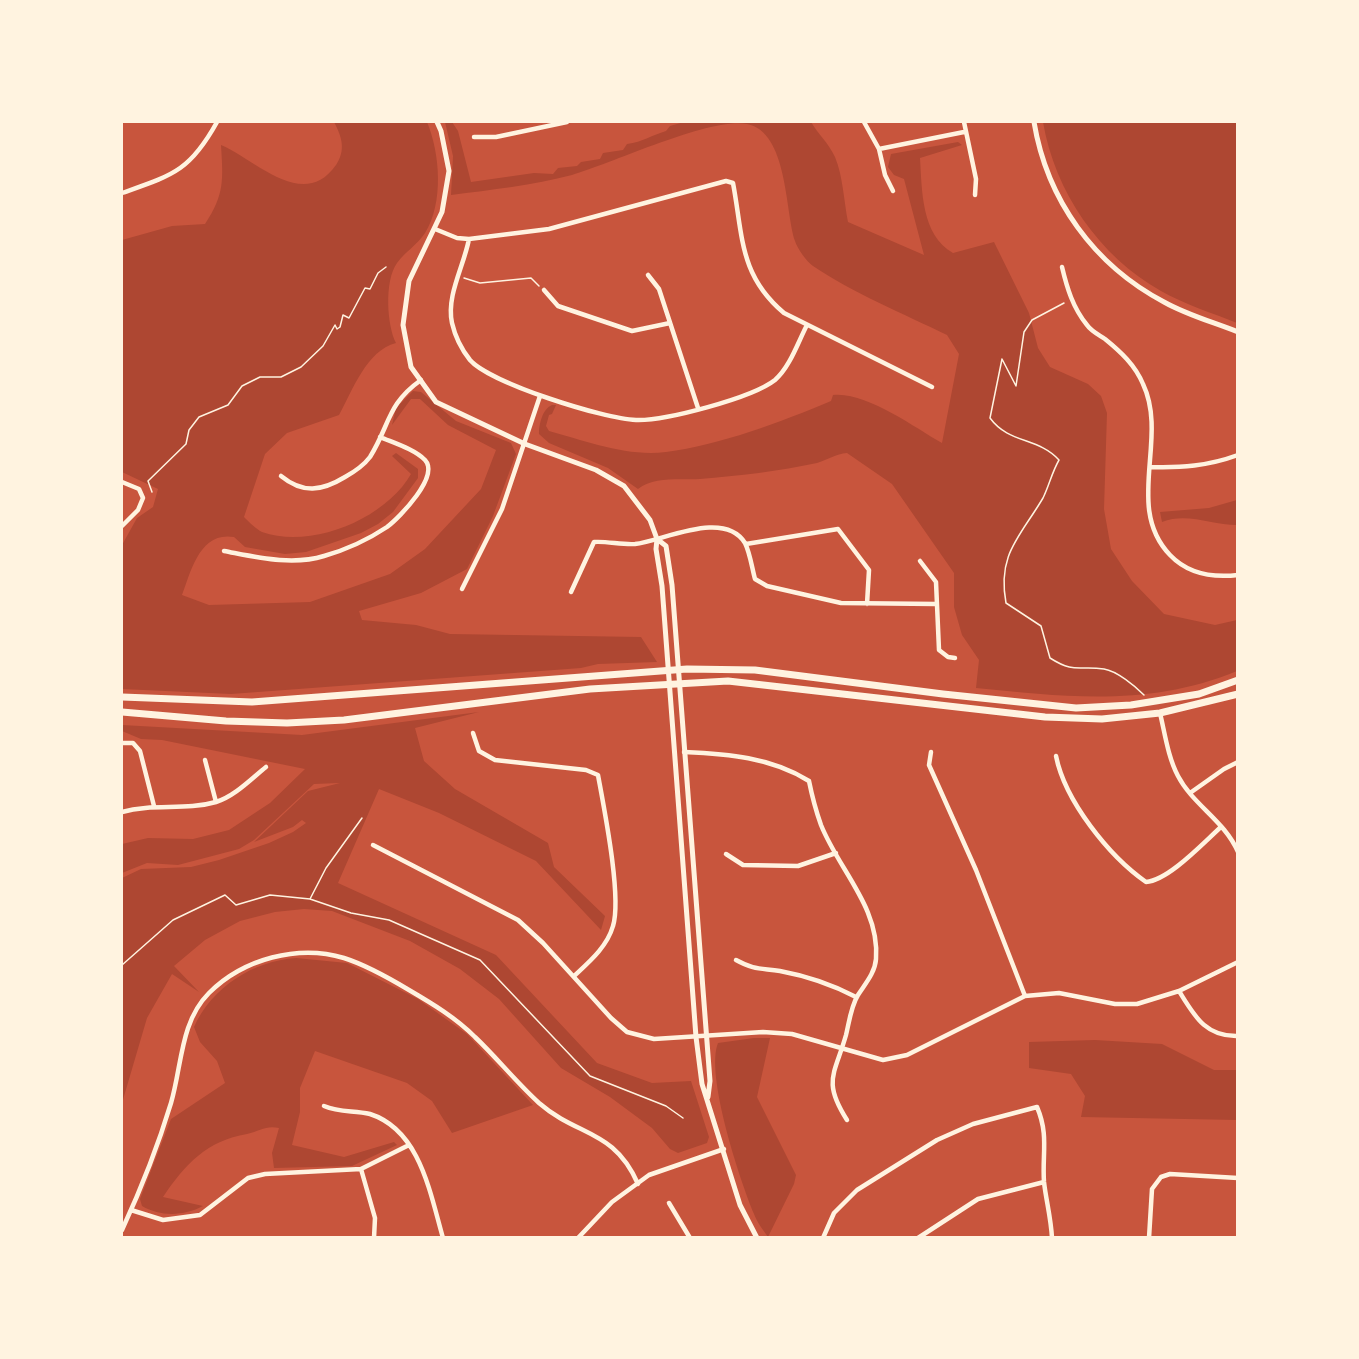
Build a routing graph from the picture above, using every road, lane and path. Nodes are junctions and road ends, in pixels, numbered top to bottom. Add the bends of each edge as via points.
1 (217, 122) edge
2 (437, 122) edge
3 (567, 122) edge
4 (864, 122) edge
5 (964, 122) edge
6 (1034, 122) edge
7 (964, 132) junction
8 (474, 136) dead end
9 (879, 149) junction
10 (893, 191) dead end
11 (122, 193) edge
12 (975, 195) dead end
13 (435, 229) junction
14 (470, 239) junction
15 (386, 267) dead end
16 (1062, 267) dead end
17 (648, 274) dead end
18 (459, 276) junction
19 (544, 290) joint
20 (1064, 303) dead end
21 (670, 323) junction
22 (807, 325) junction
23 (1238, 332) edge
24 (421, 380) junction
25 (932, 387) dead end
26 (540, 396) junction
27 (698, 408) junction
28 (380, 437) junction
29 (525, 444) junction
30 (1238, 455) edge
31 (1150, 466) junction
32 (281, 476) dead end
33 (122, 482) edge
34 (152, 492) dead end
35 (122, 526) edge
36 (657, 539) junction
37 (746, 544) junction
38 (224, 551) dead end
39 (920, 561) dead end
40 (1238, 575) edge
41 (462, 589) dead end
42 (572, 592) dead end
43 (867, 604) junction
44 (936, 604) junction
45 (955, 658) dead end
46 (668, 669) junction
47 (678, 669) junction
48 (1238, 680) edge
49 (679, 682) junction
50 (669, 683) junction
51 (1238, 694) edge
52 (1144, 695) dead end
53 (122, 697) edge
54 (122, 712) edge
55 (1160, 713) junction
56 (473, 733) dead end
57 (122, 743) edge
58 (684, 752) junction
59 (931, 752) dead end
60 (1056, 756) dead end
61 (205, 760) dead end
62 (1238, 762) edge
63 (266, 767) dead end
64 (1190, 793) junction
65 (216, 802) junction
66 (153, 806) junction
67 (122, 812) edge
68 (362, 818) dead end
69 (1221, 827) junction
70 (373, 845) dead end
71 (1238, 852) edge
72 (836, 853) junction
73 (726, 854) dead end
74 (310, 899) junction
75 (736, 960) dead end
76 (1238, 962) edge
77 (122, 965) edge
78 (574, 976) junction
79 (1179, 991) junction
80 (1025, 996) junction
81 (856, 997) junction
82 (705, 1036) junction
83 (1238, 1036) edge
84 (696, 1037) junction
85 (842, 1049) junction
86 (708, 1097) junction
87 (324, 1106) dead end
88 (683, 1118) dead end
89 (847, 1120) dead end
90 (409, 1145) junction
91 (724, 1149) junction
92 (361, 1169) junction
93 (1238, 1178) edge
94 (1044, 1182) junction
95 (638, 1184) junction
96 (669, 1203) dead end
97 (131, 1210) junction
98 (122, 1230) edge
99 (374, 1238) edge
100 (443, 1238) edge
101 (578, 1238) edge
102 (690, 1238) edge
103 (757, 1238) edge
104 (823, 1238) edge
105 (918, 1238) edge
106 (1052, 1238) edge
107 (1149, 1238) edge

1 - 11 street via 191,162
2 - 13 street via 449,171
3 - 8 street via 496,137
4 - 9 street
5 - 7 street
6 - 23 street via 1056,191 1096,252 1157,298
7 - 9 street
7 - 12 street via 976,179
9 - 10 street
13 - 14 street
13 - 24 street via 409,281 404,325 411,367
14 - 18 street
14 - 22 street via 549,229 726,181 733,183 749,269 766,297 784,313
15 - 34 path via 370,289 365,288 349,318 343,315 340,327 335,325 330,330 323,346 301,367 281,377 264,375 242,386 228,405 193,422 186,444 148,481
16 - 31 street via 1069,295 1088,327 1137,369 1153,418
17 - 21 street via 659,289
18 - 19 path via 480,283 531,278
18 - 26 street via 451,304 452,322 471,360 487,373
19 - 21 street via 558,306 632,331
20 - 52 path via 1032,320 1024,332 1016,386 1002,359 990,418 1000,432 1049,449 1059,460 1043,497 1004,564 1006,603 1041,626 1050,658 1060,665 1071,669 1106,669
21 - 27 street
22 - 25 street
22 - 27 street via 777,379 758,391
24 - 28 street via 404,392 391,410
24 - 29 street via 436,402
26 - 27 street via 635,420
26 - 29 street
28 - 32 street via 369,459 328,487 311,490 294,486
28 - 38 street via 425,460 429,470 419,492 387,526 323,556 290,560
29 - 36 street via 596,470 624,486 650,520
29 - 41 street via 502,509
30 - 31 street via 1184,468
31 - 40 street via 1148,510 1161,545 1177,562 1200,574
33 - 35 street via 139,489 143,498 138,510
36 - 37 street via 690,529 727,530
36 - 42 street via 634,544 594,542
36 - 46 street
36 - 47 street via 666,546 669,562
37 - 43 street via 755,579 767,586 841,603
37 - 43 street via 838,529 869,570
39 - 44 street via 936,582
43 - 44 street
44 - 45 street via 939,650
46 - 47 main road
46 - 50 street
46 - 53 main road via 252,702
47 - 48 main road via 755,670 1076,708 1131,705 1199,694
47 - 49 street
49 - 50 main road
49 - 55 main road via 760,684 1045,717 1102,719
49 - 58 street
50 - 54 main road via 461,703 344,720 226,721
50 - 84 street
51 - 55 main road
55 - 64 street via 1170,755
56 - 78 street via 479,751 495,760 586,770 598,775 617,906 613,928 598,954
57 - 66 street via 133,743 140,751
58 - 72 street via 748,757 808,781 822,826
58 - 82 street
59 - 80 street via 929,765 976,870
60 - 69 street via 1060,777 1106,846 1146,882 1155,882
61 - 65 street
62 - 64 street
63 - 65 street
64 - 69 street
65 - 66 street
66 - 67 street
68 - 74 path via 326,868
69 - 71 street
70 - 78 street via 518,920
72 - 73 street via 798,866 743,865
72 - 81 street via 874,924 877,944 876,963
74 - 77 path via 270,895 236,905 230,897 219,898 173,920
74 - 88 path via 389,920 480,960 590,1076 666,1106
75 - 81 street via 754,970 810,978
76 - 79 street
78 - 84 street via 627,1032 654,1039
79 - 80 street via 1137,1004 1115,1004 1059,993
79 - 83 street via 1197,1021 1226,1036
80 - 85 street via 908,1055 883,1060
81 - 85 street
82 - 84 street
82 - 85 street via 792,1034
82 - 86 street
84 - 86 street via 702,1084
85 - 89 street via 832,1084 834,1100
86 - 91 street
87 - 90 street via 338,1112 369,1114 398,1128
90 - 92 street
90 - 100 street via 424,1175
91 - 95 street via 649,1175
91 - 103 street via 740,1205
92 - 97 street via 248,1178 200,1215 181,1219 163,1220
92 - 99 street via 375,1218
93 - 107 street via 1161,1176 1152,1189
94 - 104 street via 1045,1125 1037,1107 973,1124 937,1140 857,1190 834,1213
94 - 105 street via 978,1199
94 - 106 street
95 - 97 street via 620,1153 601,1138 551,1112 475,1037 439,1008 361,964 303,951 253,964 221,982 202,1001 189,1023 172,1100
95 - 101 street via 612,1202
96 - 102 street
97 - 98 street

